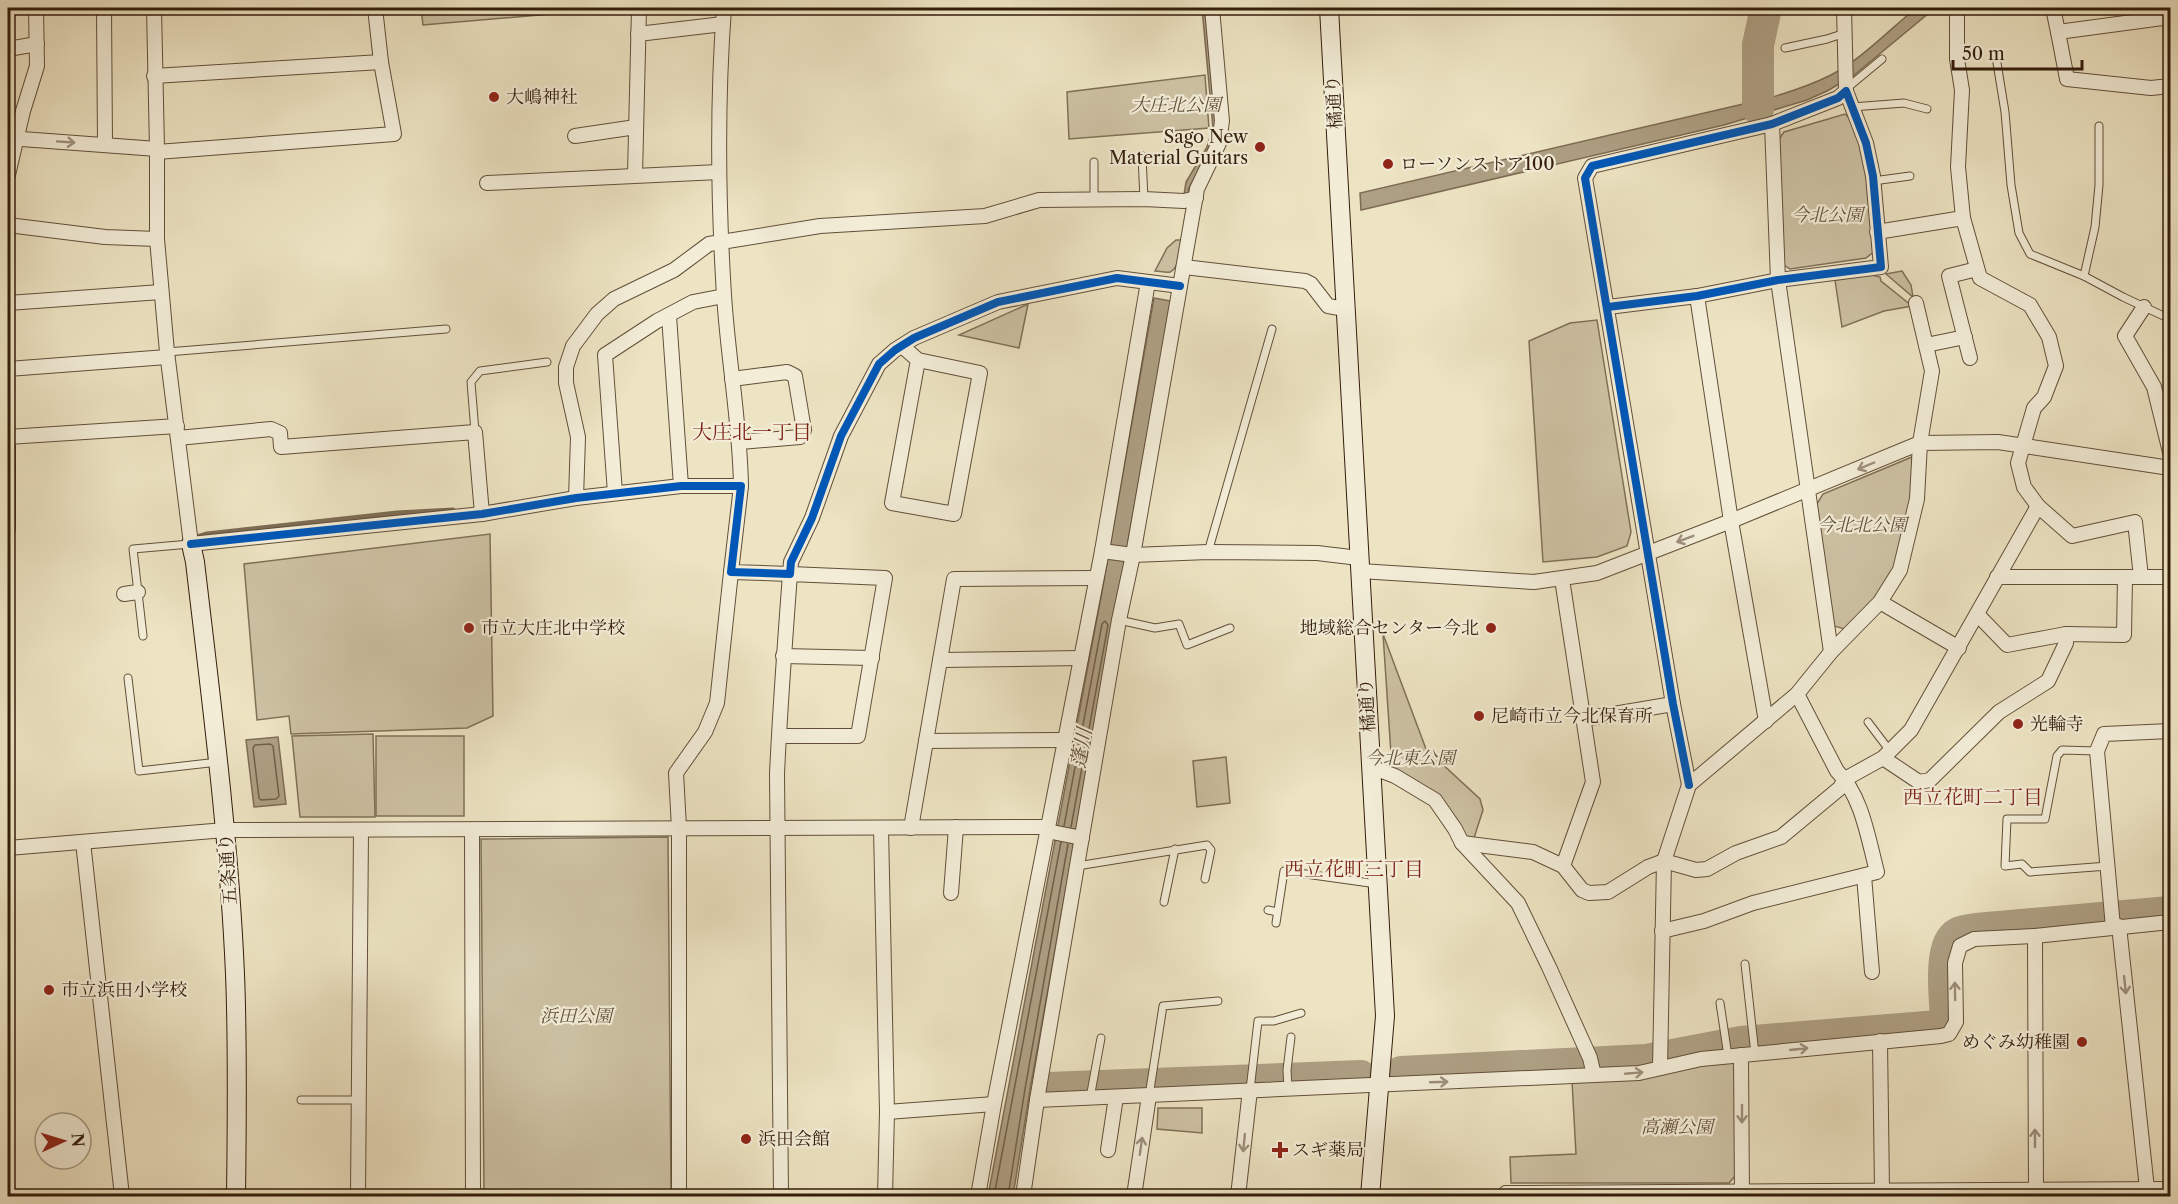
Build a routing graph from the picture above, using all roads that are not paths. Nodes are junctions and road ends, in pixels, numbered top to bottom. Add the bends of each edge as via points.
1 (36, 8) edge
2 (104, 8) edge
3 (154, 8) edge
4 (375, 8) edge
5 (639, 8) edge
6 (724, 8) edge
7 (1212, 8) edge
8 (1329, 8) edge
9 (1844, 8) edge
10 (2053, 8) edge
11 (1957, 17) dead end
12 (2170, 17) edge
13 (723, 24) junction
14 (2058, 32) junction
15 (1845, 33) junction
16 (638, 34) junction
17 (37, 44) junction
18 (1785, 48) dead end
19 (8, 50) edge
20 (1882, 59) dead end
21 (381, 62) junction
22 (1997, 63) dead end
23 (154, 76) junction
24 (2170, 86) edge
25 (1846, 88) junction
26 (1852, 107) junction
27 (1927, 109) dead end
28 (1772, 124) junction
29 (2099, 126) dead end
30 (636, 127) junction
31 (575, 136) dead end
32 (12, 138) edge
33 (105, 145) junction
34 (157, 150) junction
35 (1142, 156) dead end
36 (1094, 162) dead end
37 (720, 172) junction
38 (8, 175) edge
39 (635, 176) junction
40 (1910, 176) dead end
41 (1873, 181) junction
42 (487, 183) dead end
43 (1094, 199) junction
44 (1144, 199) junction
45 (1191, 199) junction
46 (1963, 218) junction
47 (8, 225) edge
48 (1877, 232) junction
49 (157, 239) junction
50 (722, 241) junction
51 (1184, 267) junction
52 (1977, 270) junction
53 (2084, 276) junction
54 (1778, 280) junction
55 (1148, 282) junction
56 (1180, 286) junction
57 (161, 292) junction
58 (724, 296) junction
59 (1697, 296) junction
60 (8, 303) edge
61 (1916, 303) dead end
62 (1608, 307) junction
63 (2144, 307) junction
64 (1345, 309) junction
65 (669, 316) junction
66 (2170, 319) edge
67 (446, 329) dead end
68 (1272, 329) dead end
69 (1965, 337) junction
70 (1926, 345) junction
71 (902, 346) junction
72 (167, 355) junction
73 (1970, 358) dead end
74 (918, 360) junction
75 (547, 362) dead end
76 (8, 369) edge
77 (732, 380) junction
78 (178, 432) junction
79 (475, 432) junction
80 (8, 437) edge
81 (740, 442) junction
82 (1920, 443) junction
83 (2021, 446) junction
84 (2170, 452) edge
85 (2170, 460) edge
86 (2170, 468) edge
87 (681, 486) junction
88 (741, 486) junction
89 (1808, 490) junction
90 (615, 493) junction
91 (576, 498) junction
92 (2038, 506) junction
93 (482, 514) junction
94 (1731, 521) junction
95 (8, 529) edge
96 (191, 544) junction
97 (1105, 551) junction
98 (1208, 552) junction
99 (1648, 553) junction
100 (1131, 555) junction
101 (1359, 564) junction
102 (731, 572) junction
103 (790, 574) junction
104 (1997, 577) junction
105 (2125, 577) junction
106 (2170, 577) edge
107 (1096, 578) junction
108 (2141, 578) junction
109 (1562, 579) junction
110 (1880, 602) junction
111 (1978, 615) junction
112 (1119, 620) junction
113 (1230, 628) dead end
114 (2066, 634) junction
115 (143, 636) dead end
116 (1959, 648) junction
117 (1831, 652) junction
118 (783, 656) junction
119 (872, 658) junction
120 (1081, 658) junction
121 (940, 660) junction
122 (128, 678) dead end
123 (1797, 694) junction
124 (1673, 704) junction
125 (1584, 719) junction
126 (1766, 721) junction
127 (1868, 722) dead end
128 (2170, 731) edge
129 (779, 735) junction
130 (1065, 740) junction
131 (926, 741) junction
132 (2097, 751) junction
133 (1886, 754) junction
134 (218, 762) junction
135 (1371, 767) junction
136 (1845, 779) junction
137 (1689, 785) junction
138 (679, 828) junction
139 (779, 828) junction
140 (881, 828) junction
141 (911, 828) junction
142 (956, 828) junction
143 (225, 830) junction
144 (361, 830) junction
145 (472, 830) junction
146 (1050, 831) junction
147 (1080, 838) junction
148 (83, 842) junction
149 (1461, 843) junction
150 (8, 848) edge
151 (1175, 849) junction
152 (1664, 861) junction
153 (1077, 866) junction
154 (1563, 866) junction
155 (2108, 866) junction
156 (1864, 876) junction
157 (1205, 879) dead end
158 (1377, 884) junction
159 (951, 893) dead end
160 (1164, 902) dead end
161 (1268, 910) dead end
162 (1277, 912) junction
163 (2114, 922) junction
164 (2170, 922) edge
165 (1276, 923) dead end
166 (1662, 931) junction
167 (2034, 936) junction
168 (1745, 964) dead end
169 (1872, 972) dead end
170 (1218, 1001) dead end
171 (1720, 1003) dead end
172 (1301, 1013) dead end
173 (1291, 1037) dead end
174 (1101, 1038) dead end
175 (1880, 1041) junction
176 (1742, 1052) junction
177 (1660, 1062) junction
178 (1592, 1068) junction
179 (1380, 1084) junction
180 (1288, 1086) junction
181 (1250, 1088) junction
182 (1149, 1094) junction
183 (1090, 1096) junction
184 (1116, 1097) junction
185 (301, 1100) dead end
186 (358, 1100) junction
187 (1037, 1100) junction
188 (994, 1104) junction
189 (887, 1112) junction
190 (1108, 1150) dead end
191 (2170, 1189) edge
192 (1882, 1190) junction
193 (1742, 1193) edge
194 (2036, 1193) edge
195 (2149, 1193) edge
196 (122, 1197) edge
197 (236, 1197) edge
198 (358, 1197) edge
199 (473, 1197) edge
200 (679, 1197) edge
201 (781, 1197) edge
202 (885, 1197) edge
203 (978, 1197) edge
204 (1023, 1197) edge
205 (1134, 1197) edge
206 (1238, 1197) edge
207 (1370, 1197) edge
208 (1505, 1197) edge

1 - 17 street
2 - 33 street
3 - 23 street
4 - 21 street
5 - 16 street
6 - 13 street
7 - 45 street via 1222,121 1219,143
8 - 64 street, 橘通り
9 - 15 street
10 - 14 street
11 - 46 street via 1962,90 1958,167
12 - 14 street
13 - 16 street
13 - 37 street
14 - 24 street via 2067,79 2151,88
15 - 18 lane
15 - 25 street
16 - 30 street
17 - 19 street
17 - 32 street via 37,66
20 - 25 lane
21 - 23 street
21 - 34 street via 395,137
22 - 53 lane via 2019,233 2030,254
23 - 34 street
25 - 26 street
25 - 28 street via 1838,98
26 - 27 lane via 1904,103
26 - 41 street via 1866,143
28 - 54 street
28 - 62 street via 1592,166 1585,178
29 - 53 lane via 2095,227
30 - 31 street
30 - 39 street
32 -> 33 street
32 - 38 street
33 - 34 street
34 - 49 street
35 - 44 lane
36 - 43 lane
37 - 39 street
37 - 50 street
39 - 42 street
40 - 41 lane
41 - 48 street
43 - 44 street
43 - 50 street via 1039,200 985,216 820,226
44 - 45 street
45 - 51 street
46 - 48 street
46 - 52 street
47 - 49 street
48 - 54 street via 1881,267
49 - 57 street
50 - 58 street
50 - 91 street via 709,244 674,270 614,299 573,346 566,383 579,437
51 - 56 street
51 - 64 street via 1305,281 1329,306
52 - 69 street via 1949,276
52 - 83 street via 1980,278 2030,305 2049,338 2056,366 2044,397 2034,408
53 - 63 lane
54 - 59 street
54 - 89 street
55 - 56 street
55 - 71 street via 1117,278 998,302
55 - 97 street
56 - 100 street
57 - 60 street
57 - 72 street
58 - 65 street via 693,302
58 - 77 street
59 - 62 street
59 - 94 street
61 - 70 street
62 - 99 street
63 - 66 lane
63 - 84 street via 2125,336 2154,387
64 - 101 street, 橘通り
65 - 87 street
65 - 90 street via 605,355
67 - 72 lane
68 - 98 lane
69 - 70 street
69 - 73 street
70 - 82 street via 1932,371
71 - 74 street
71 - 103 street via 879,364 841,436 812,518 791,562
72 - 76 street
72 - 78 street
74 - 74 street via 980,373 954,514 892,503
75 - 79 lane via 480,371 471,382
77 - 81 street
77 - 81 street via 787,372 795,375 804,430 800,437
78 - 79 street via 271,429 280,433 281,447
78 - 80 street
78 - 96 street
79 - 93 street
80 - 95 street
81 - 88 street
82 - 83 street via 1998,442
82 -> 89 street
82 - 110 street via 1917,499 1900,570
83 - 86 street
83 - 92 street via 2018,463 2024,487
85 - 86 street
87 - 88 street
87 - 90 street
88 - 102 street
89 - 94 street
89 - 117 street
90 - 91 street
91 - 93 street
92 - 104 street
92 - 108 street via 2072,537 2134,522
93 - 96 street
94 -> 99 street
94 - 126 street
96 - 115 lane via 133,549 131,593
96 - 134 street, 五条通り
97 - 100 street
97 - 107 street
98 - 100 street
98 - 101 street via 1317,553
99 - 109 street via 1597,573
99 - 124 street
100 - 112 street
101 - 109 street via 1534,582
101 - 135 street, 橘通り
102 - 103 street
102 - 138 street via 717,703 705,732 676,773
103 - 118 street
103 - 119 street via 885,578
104 - 105 street
104 - 111 street
105 - 108 street
105 - 114 street via 2124,635
106 - 108 street
107 - 120 street
107 - 121 street via 954,579
109 - 125 street
110 - 116 street
110 - 117 street
111 - 114 street via 2007,645
111 - 116 street
112 - 113 lane via 1155,628 1179,624 1188,645
112 - 147 street
114 - 133 street via 2066,643 2048,681 1999,712 1930,780 1918,782
116 - 133 street via 1911,730
117 - 123 street
118 - 119 street
118 - 129 street
119 - 129 street via 858,736
120 - 121 street
120 - 130 street
121 - 131 street
122 - 134 lane via 139,771
123 - 126 street
123 - 136 street via 1836,771
124 - 125 street
124 - 137 street
125 - 154 street via 1593,782
126 - 137 street
127 - 133 lane
128 - 132 street via 2104,734
129 - 139 street
130 - 131 street
130 - 146 street
131 - 141 street
132 - 155 street
132 - 155 lane via 2062,750 2057,756 2045,819 2007,819 2005,866 2022,864 2030,872
133 - 136 street
134 - 143 street, 五条通り
135 - 149 street via 1435,800
135 - 158 street, 橘通り
136 - 152 street via 1840,788 1781,837 1707,869
136 - 156 street via 1858,804 1877,872
137 - 152 street
138 - 139 street
138 - 145 street
138 - 200 street
139 - 140 street
139 - 201 street
140 - 141 street
140 - 189 street
141 - 142 street
142 - 146 street
142 - 159 street
143 - 144 street
143 - 148 street
143 - 197 street, 五条通り via 235,973
144 - 145 street
144 - 186 street
145 - 199 street
146 - 147 street
146 - 188 street
147 - 153 street
148 - 150 street
148 - 196 street
149 - 154 street via 1533,852
149 - 178 street via 1518,903
151 - 153 lane
151 - 157 lane via 1207,845 1211,850
151 - 160 lane
152 - 154 street via 1608,892 1589,893
152 - 166 street
153 - 187 street
155 - 163 street
156 - 166 street via 1753,903
156 - 169 street
158 - 162 lane via 1284,871
158 - 179 street, 橘通り via 1385,1016
161 - 162 lane
162 - 165 lane
163 - 164 street
163 - 167 street
163 -> 195 street
166 - 177 street
175 -> 167 street via 1949,1034 1956,1022 1955,963 1960,946 1974,939
194 -> 167 street
168 - 176 lane via 1754,1036
170 - 182 lane via 1163,1006
171 - 176 lane via 1726,1041
172 - 181 lane via 1274,1022 1258,1021
173 - 180 lane
174 - 183 lane
176 -> 175 street
175 - 192 street
176 - 177 street
176 -> 193 street
178 -> 177 street via 1639,1073
179 -> 178 street
179 - 180 street
179 - 207 street, 橘通り
180 - 181 street
181 - 182 street
181 -> 206 street
182 - 184 street
205 -> 182 street
183 - 184 street
183 - 187 street
184 - 190 street
185 - 186 lane
186 - 198 street
187 - 204 street
188 - 189 street
188 - 203 street
189 - 202 street
191 - 195 street
192 - 193 street
192 - 194 street
193 - 208 street via 1506,1193
194 - 195 street

